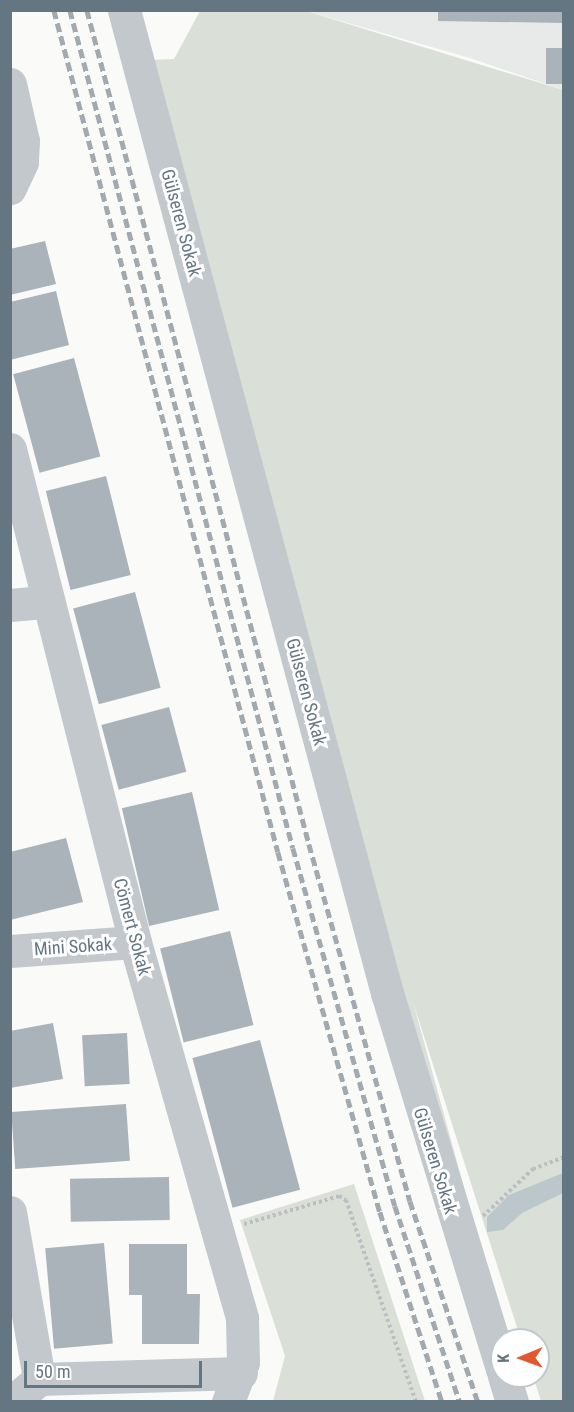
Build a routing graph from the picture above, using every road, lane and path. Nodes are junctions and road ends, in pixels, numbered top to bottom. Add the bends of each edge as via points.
1 (124, 10) edge
2 (10, 84) edge
3 (10, 189) edge
4 (10, 449) edge
5 (47, 602) junction
6 (10, 605) edge
7 (135, 942) junction
8 (10, 951) edge
9 (564, 1157) edge
10 (10, 1212) edge
11 (456, 1228) junction
12 (218, 1232) junction
13 (490, 1333) edge
14 (39, 1379) junction
15 (235, 1387) edge
16 (12, 1401) edge
17 (416, 1401) edge

1 - 11 street, Gülseren Sokak
2 - 3 street via 23,141 22,162
4 - 5 street, Cömert Sokak
5 - 6 street
5 - 7 street, Cömert Sokak
7 - 8 street, Mini Sokak
7 - 12 street, Cömert Sokak
9 - 11 path via 533,1169 478,1221
10 - 14 street
11 - 13 street, Gülseren Sokak
12 - 15 street, Cömert Sokak via 242,1318
12 - 17 path via 339,1196 346,1200
14 - 15 street
14 - 16 street

